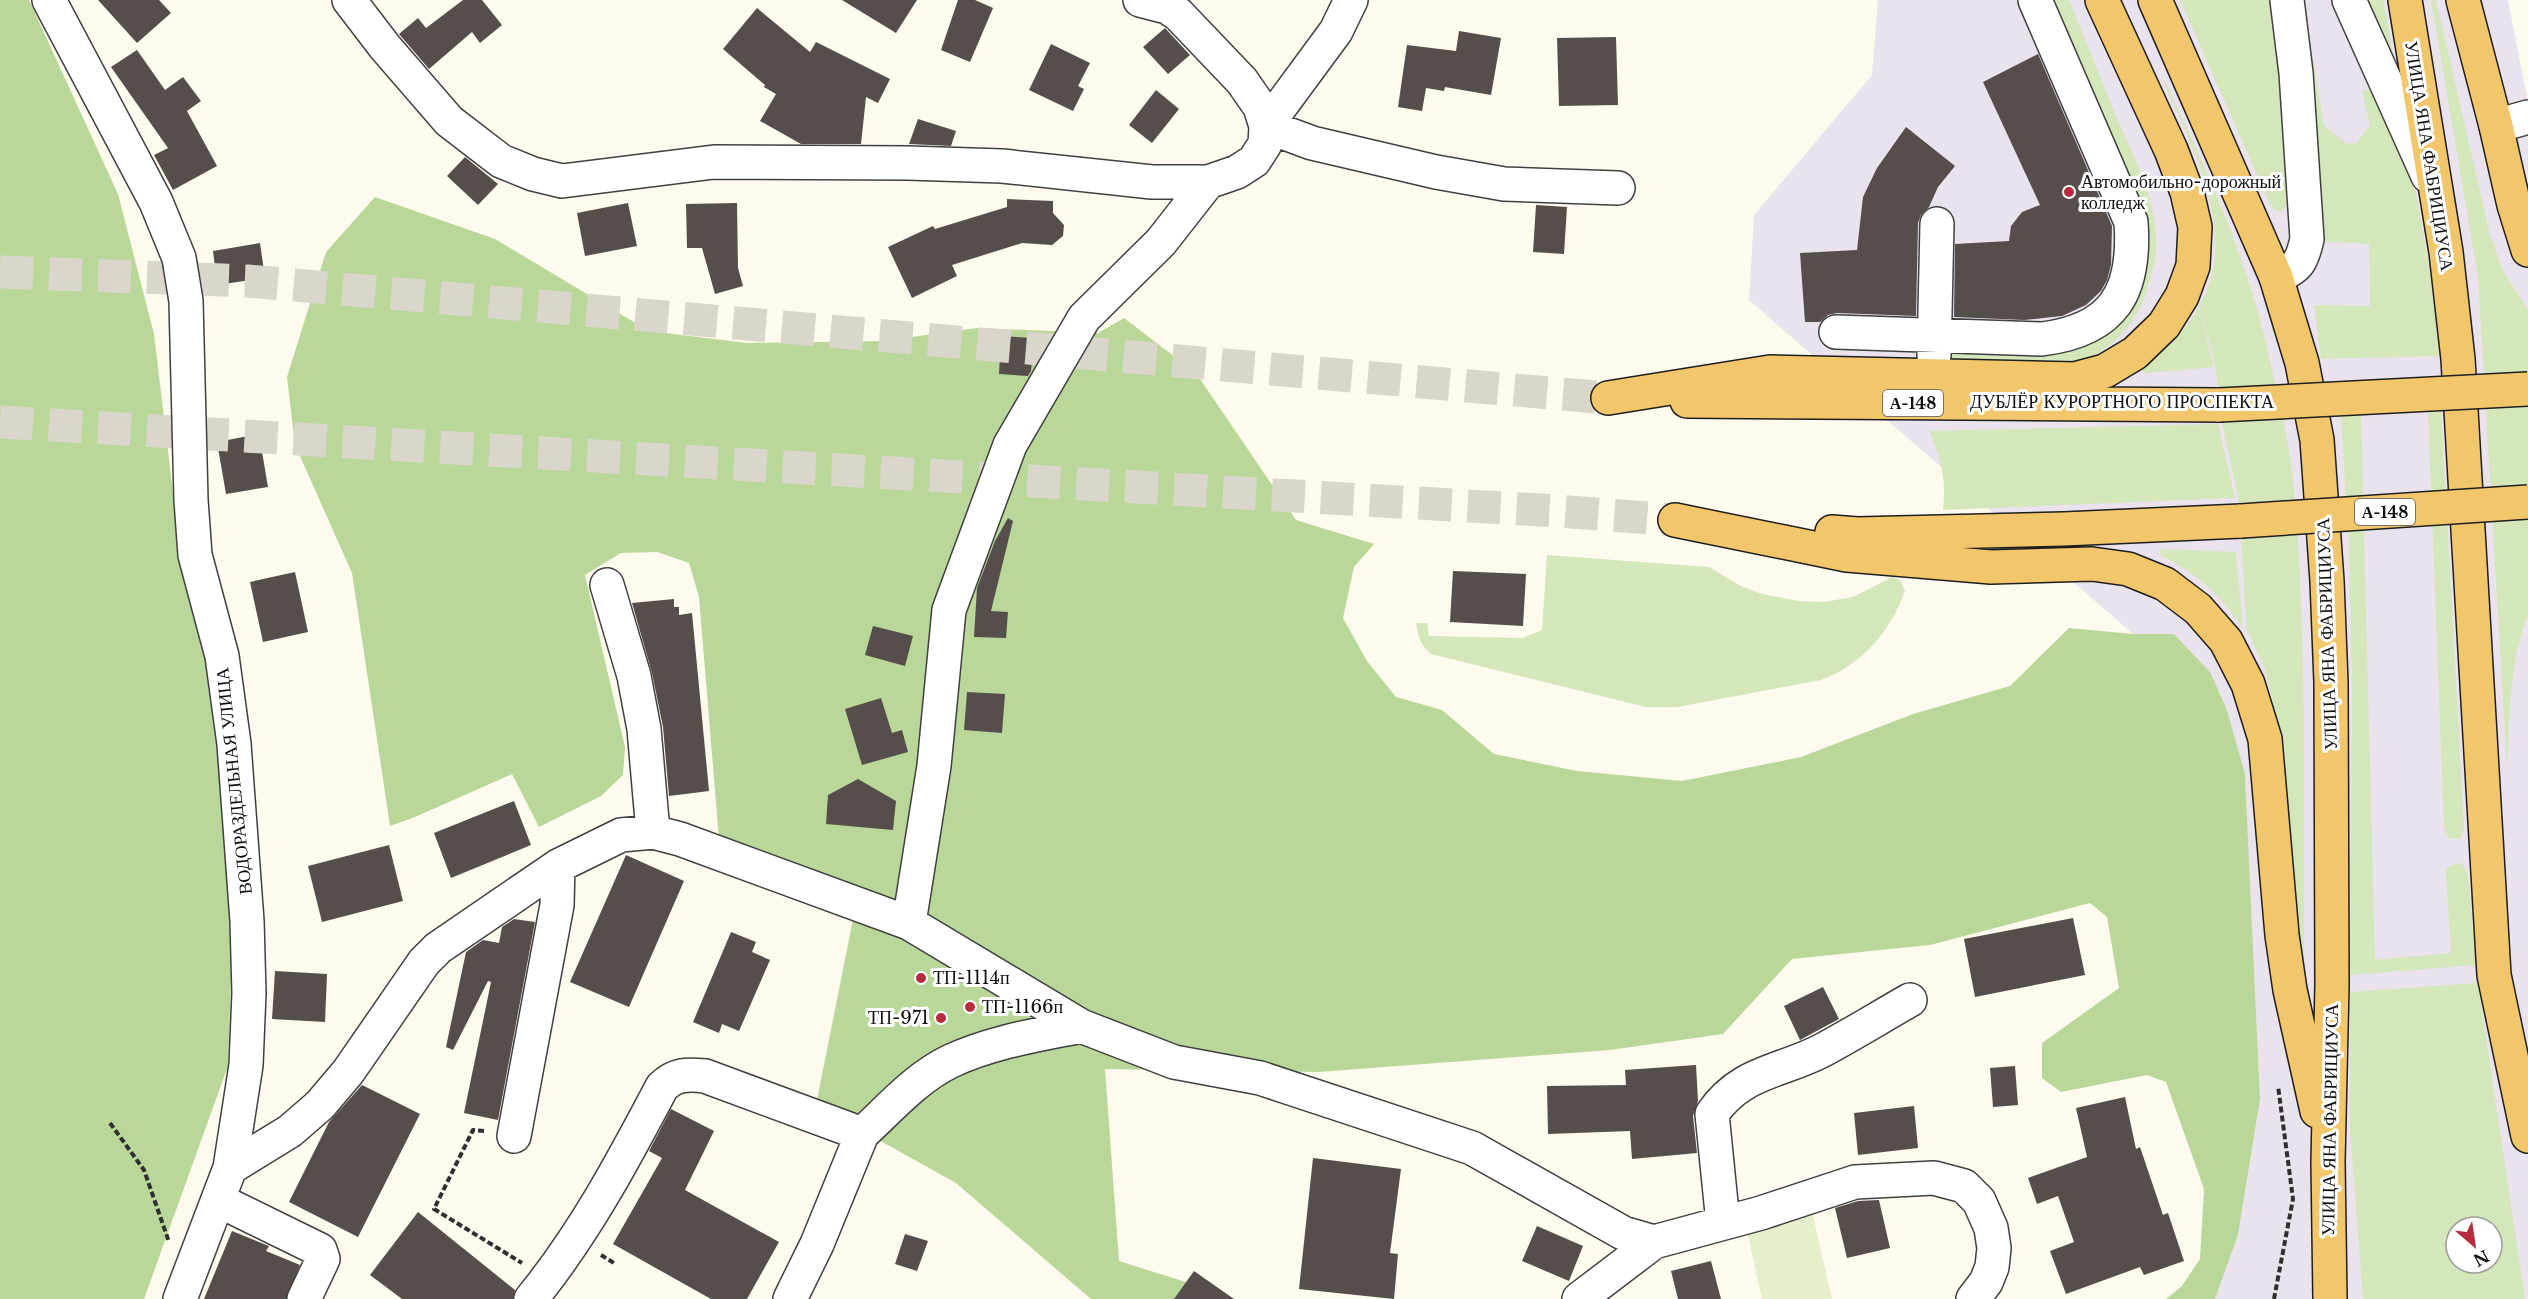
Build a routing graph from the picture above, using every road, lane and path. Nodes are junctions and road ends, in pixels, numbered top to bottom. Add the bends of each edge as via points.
1 (49, 0) edge
2 (349, 0) edge
3 (1140, 0) edge
4 (1352, 0) edge
5 (2036, 0) edge
6 (2102, 0) edge
7 (2155, 0) edge
8 (2287, 0) edge
9 (2349, 0) edge
10 (2404, 0) edge
11 (2463, 0) edge
12 (2528, 117) edge
13 (1266, 126) junction
14 (2496, 126) junction
15 (1208, 182) junction
16 (1618, 188) dead end
17 (2436, 194) junction
18 (1938, 224) dead end
19 (2528, 250) edge
20 (2276, 277) junction
21 (1836, 332) dead end
22 (1934, 335) junction
23 (1933, 376) junction
24 (2528, 389) edge
25 (2528, 502) edge
26 (607, 585) dead end
27 (653, 832) junction
28 (558, 866) junction
29 (909, 923) junction
30 (1910, 1000) dead end
31 (1081, 1026) junction
32 (2277, 1085) dead end
33 (110, 1123) dead end
34 (472, 1130) dead end
35 (862, 1134) junction
36 (514, 1136) dead end
37 (2528, 1136) edge
38 (2328, 1162) junction
39 (230, 1168) junction
40 (218, 1200) junction
41 (1723, 1223) junction
42 (1654, 1242) junction
43 (170, 1245) dead end
44 (539, 1289) edge
45 (180, 1299) edge
46 (304, 1299) edge
47 (790, 1299) edge
48 (1579, 1299) edge
49 (1973, 1299) edge
50 (2274, 1299) edge
51 (2330, 1299) edge

1 - 39 street, ВОДОРАЗДЕЛЬНАЯ УЛИЦА via 156,202 178,258 186,301 195,555 222,656 234,744 247,921 246,1065
2 - 15 street via 449,121 501,161 562,181 736,162 1002,166 1152,182
3 - 13 street via 1167,7 1190,25 1242,81 1260,107
4 - 13 street via 1336,31
5 - 22 street via 2131,222 2133,249 2128,279 2116,303 2097,322 2069,335 2042,339
6 - 23 main road, А-148 via 2187,192 2195,227 2193,266 2182,296 2163,325 2134,353 2105,371 2075,379
7 - 20 main road, УЛИЦА ЯНА ФАБРИЦИУСА / А-148
8 - 20 street via 2307,239 2302,260
9 - 17 street
10 - 17 main road, УЛИЦА ЯНА ФАБРИЦИУСА
11 - 14 main road
12 - 14 street
13 - 15 street via 1265,144 1254,160 1237,172
13 - 16 street via 1312,143 1504,184
14 - 19 main road
15 - 29 street via 1161,242 1084,318 1010,445 948,610 934,766
17 - 37 main road, УЛИЦА ЯНА ФАБРИЦИУСА via 2458,358 2494,975
18 - 22 street
20 - 38 main road, УЛИЦА ЯНА ФАБРИЦИУСА / А-148 via 2302,363 2317,440 2327,581 2332,985
21 - 22 street
22 - 23 street
23 - 24 main road, ДУБЛЁР КУРОРТНОГО ПРОСПЕКТА / А-148, bridge via 1770,372 1608,398 2219,405
25 - 38 main road, А-148, bridge via 2064,530 1857,534 1675,520 1847,555 1991,567 2091,564 2128,569 2165,584 2198,609 2226,641 2248,684 2265,740 2287,968
26 - 27 street via 634,676 644,729
27 - 28 street via 621,835
27 - 29 street
28 - 36 street via 557,905
28 - 39 street via 438,948 320,1105 290,1131
29 - 31 street
30 - 41 street via 1820,1052 1742,1083 1722,1100 1712,1114
31 - 35 street via 996,1044 950,1062 911,1088
31 - 42 street via 1174,1062 1260,1078 1472,1148 1623,1233
32 - 50 path via 2293,1199
33 - 43 path via 144,1170
34 - 44 path via 434,1209
35 - 44 street via 705,1076 672,1077 662,1087 611,1184
35 - 47 street via 818,1244
38 - 51 main road, УЛИЦА ЯНА ФАБРИЦИУСА / А-148
39 - 40 street, ВОДОРАЗДЕЛЬНАЯ УЛИЦА
40 - 45 street, ВОДОРАЗДЕЛЬНАЯ УЛИЦА
40 - 46 street via 320,1250 323,1259
41 - 42 street
41 - 49 street via 1855,1182 1934,1178 1964,1186 1979,1201 1994,1248 1986,1282
42 - 48 street

